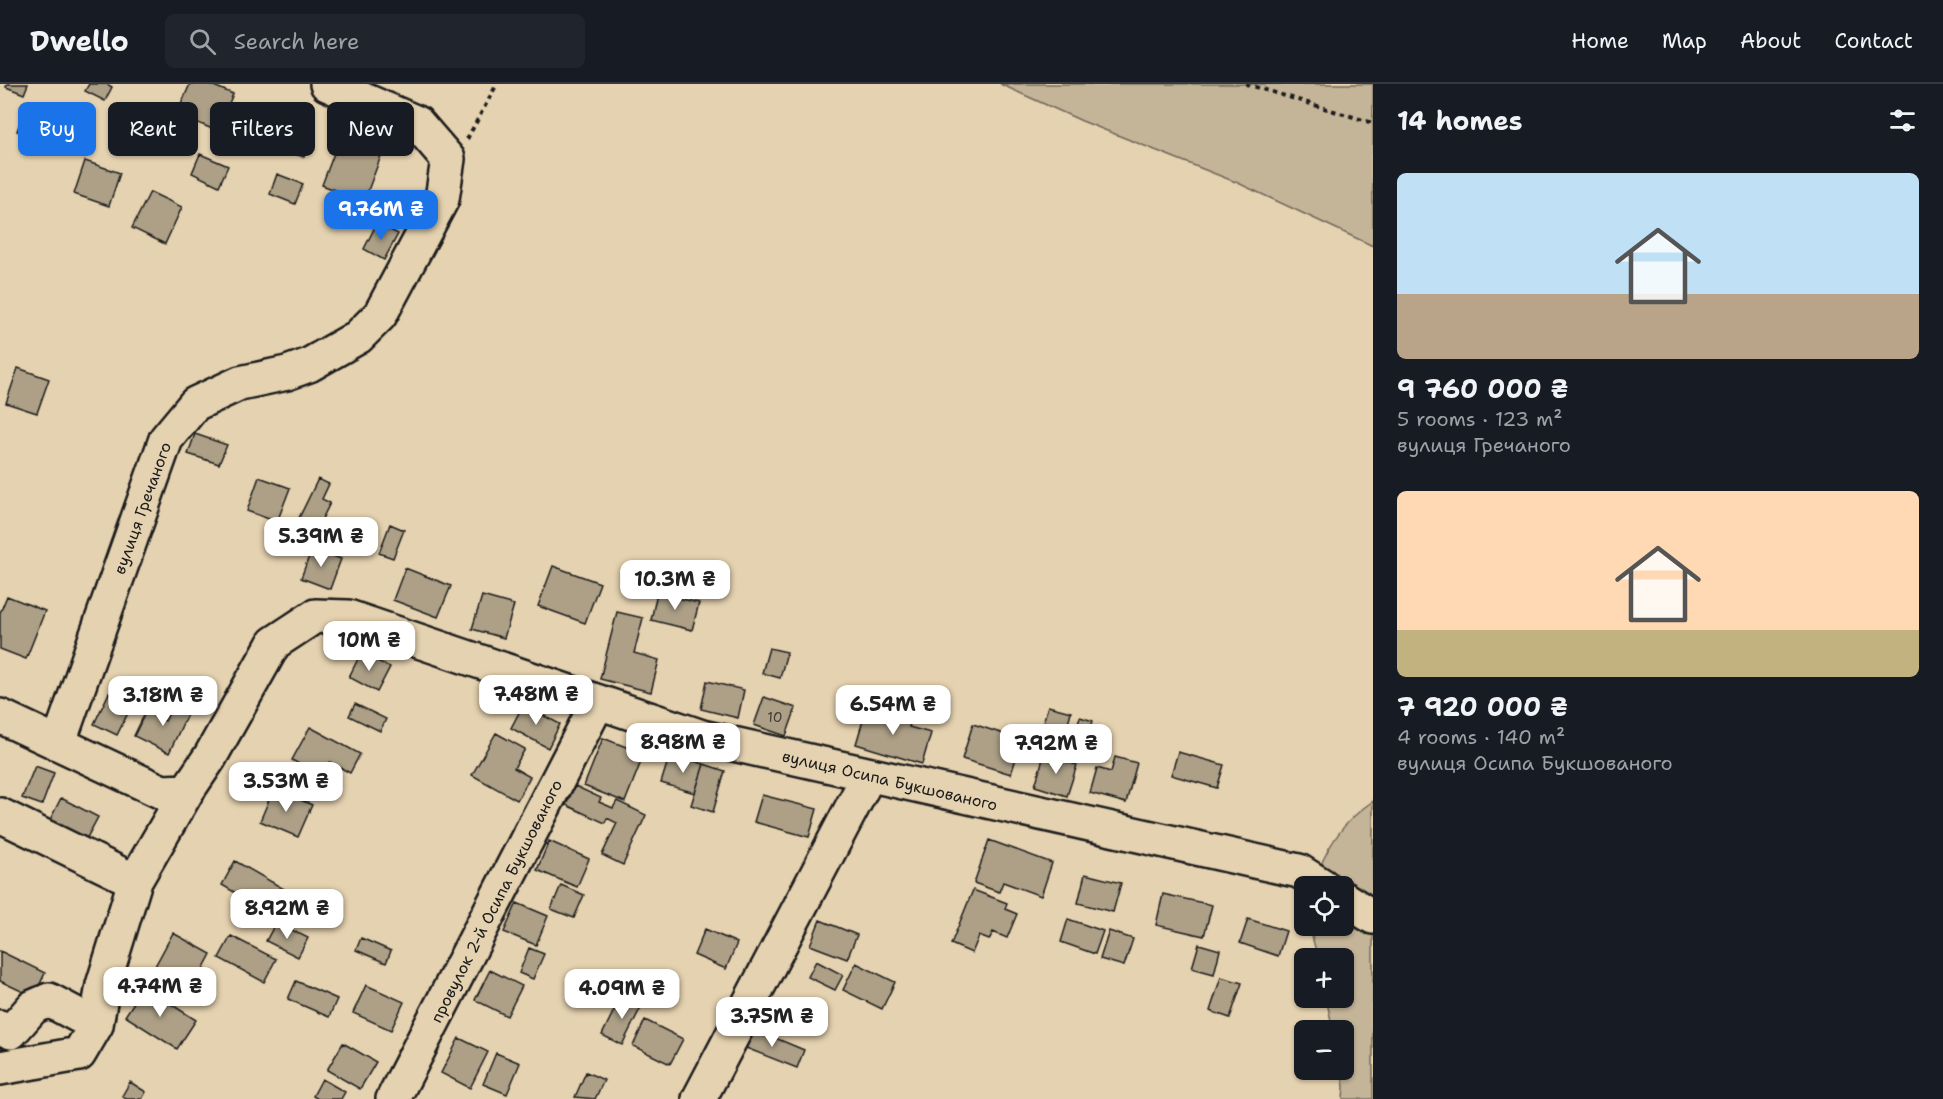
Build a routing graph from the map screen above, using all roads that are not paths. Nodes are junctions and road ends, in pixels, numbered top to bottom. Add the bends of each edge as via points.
1 (327, 84) edge
2 (598, 702) junction
3 (0, 716) edge
4 (59, 742) junction
5 (869, 775) junction
6 (187, 791) junction
7 (0, 814) edge
8 (1307, 876) edge
9 (135, 881) junction
10 (1354, 905) edge
11 (1373, 917) edge
12 (96, 1025) junction
13 (0, 1027) edge
14 (0, 1068) edge
15 (393, 1099) edge
16 (699, 1099) edge

1 - 4 street, вулиця Гречаного via 417,123 448,159 442,199 380,315 358,337 288,374 240,383 195,404 166,439
2 - 5 street, вулиця Осипа Букшованого via 702,737
2 - 6 street, вулиця Осипа Букшованого via 348,617 315,616 274,643
2 - 15 street, провулок 2-й Осипа Букшованого
3 - 4 street
4 - 6 street via 162,792
5 - 8 street, вулиця Осипа Букшованого via 1299,871
5 - 16 street
6 - 9 street, вулиця Осипа Букшованого
7 - 9 street
9 - 12 street, вулиця Осипа Букшованого via 106,975
10 - 11 street
12 - 13 street via 50,1000 33,1007 11,1032
12 - 14 street, вулиця Осипа Букшованого via 79,1054

